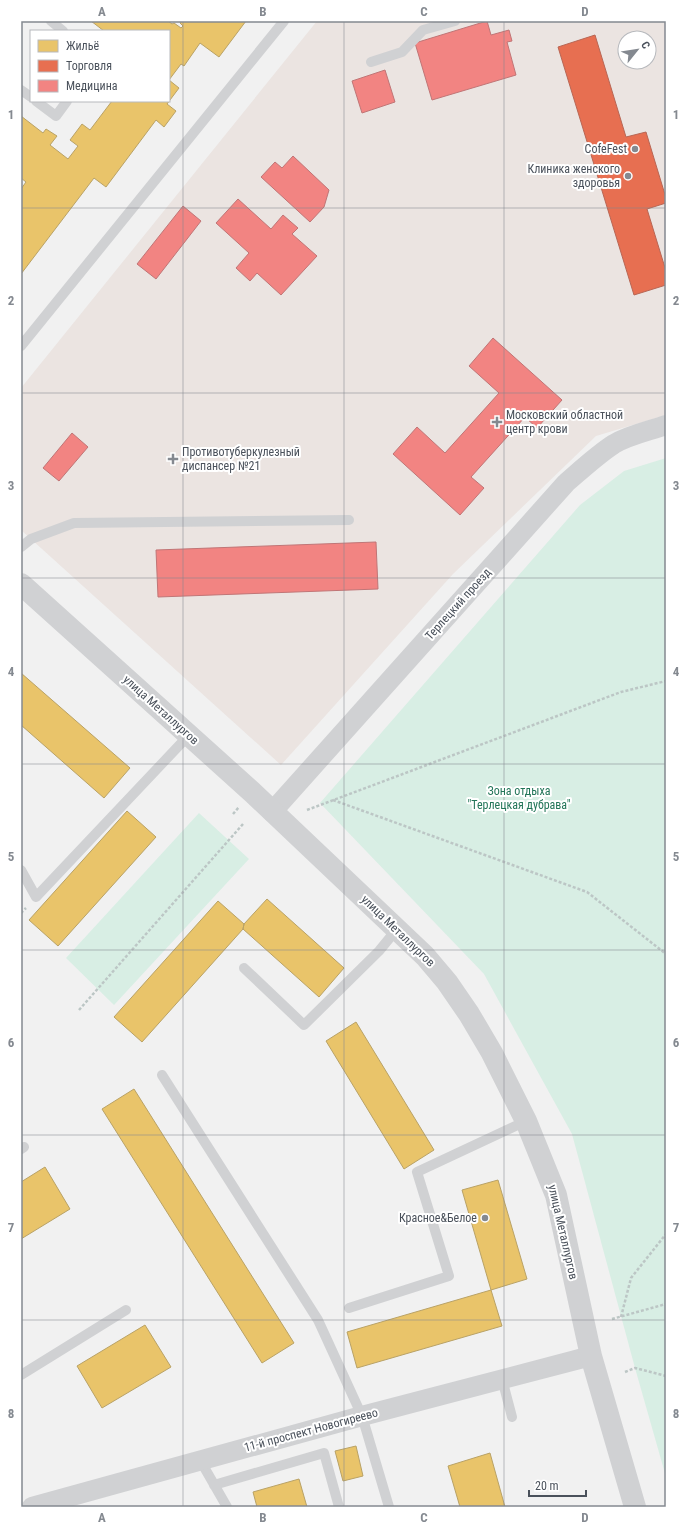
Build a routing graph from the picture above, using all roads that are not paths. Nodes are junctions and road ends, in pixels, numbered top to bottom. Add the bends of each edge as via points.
1 (51, 21) edge
2 (284, 21) edge
3 (455, 21) edge
4 (62, 30) edge
5 (370, 62) dead end
6 (21, 90) edge
7 (30, 96) edge
8 (37, 102) edge
9 (66, 102) edge
10 (21, 346) edge
11 (666, 425) edge
12 (349, 520) dead end
13 (21, 547) edge
14 (21, 584) edge
15 (189, 735) junction
16 (272, 812) junction
17 (21, 870) edge
18 (397, 929) junction
19 (244, 968) dead end
20 (162, 1075) dead end
21 (526, 1121) junction
22 (349, 1308) dead end
23 (126, 1310) dead end
24 (591, 1356) junction
25 (21, 1375) edge
26 (502, 1379) junction
27 (362, 1416) junction
28 (512, 1417) dead end
29 (200, 1460) junction
30 (214, 1485) junction
31 (70, 1502) edge
32 (32, 1507) edge
33 (227, 1507) edge
34 (339, 1507) edge
35 (389, 1507) edge
36 (635, 1507) edge

1 - 4 lane
2 - 10 lane
3 - 5 lane via 423,30 402,52
6 - 7 lane
8 - 9 lane via 56,116
11 - 16 street, Терлецкий проезд via 615,444 566,483
12 - 13 lane via 74,523 31,539
14 - 15 street, улица Металлургов
15 - 16 street, улица Металлургов
15 - 17 lane via 36,897
16 - 18 street, улица Металлургов
18 - 19 lane via 379,951 304,1025
18 - 21 street, улица Металлургов via 426,956 469,1014
20 - 27 lane via 318,1320
21 - 22 lane via 417,1172 449,1276
21 - 24 street, улица Металлургов via 556,1195
23 - 25 lane
24 - 26 street, 11-й проспект Новогиреево
24 - 36 street, улица Металлургов
26 - 27 street, 11-й проспект Новогиреево
26 - 28 lane
27 - 29 street, 11-й проспект Новогиреево
27 - 35 lane
29 - 30 lane
29 - 31 street, 11-й проспект Новогиреево
30 - 33 lane
30 - 34 lane via 324,1452
31 - 32 street, 11-й проспект Новогиреево

